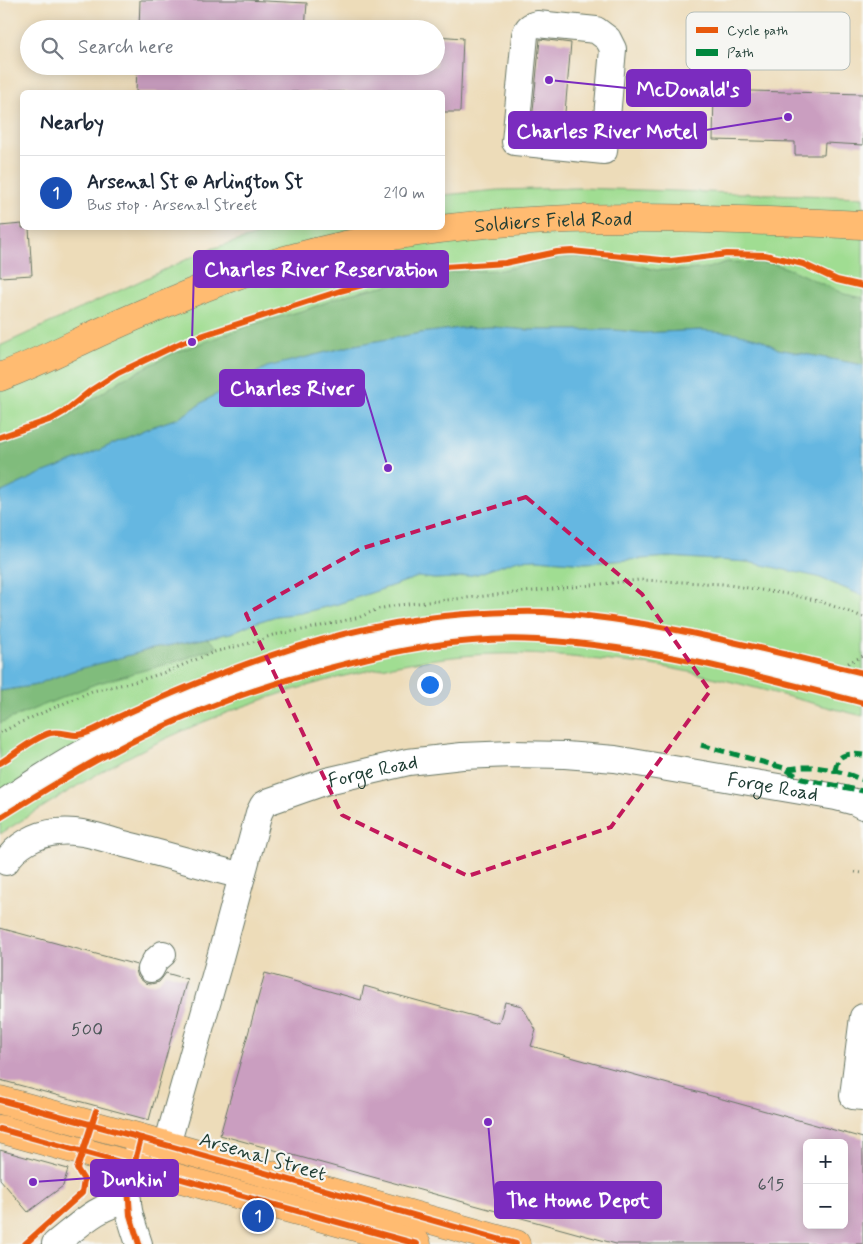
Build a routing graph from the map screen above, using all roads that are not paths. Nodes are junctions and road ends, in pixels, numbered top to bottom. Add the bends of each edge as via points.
1 (613, 49) joint
2 (863, 225) edge
3 (445, 228) edge
4 (432, 230) edge
5 (0, 377) edge
6 (857, 680) edge
7 (0, 804) edge
8 (863, 806) edge
9 (6, 862) dead end
10 (242, 876) junction
11 (863, 1017) edge
12 (858, 1097) edge
13 (0, 1100) edge
14 (0, 1129) edge
15 (141, 1138) junction
16 (167, 1146) junction
17 (146, 1169) junction
18 (128, 1201) junction
19 (55, 1244) edge
20 (139, 1244) edge
21 (417, 1244) edge
22 (516, 1244) edge

1 - 1 street via 608,39 596,30 537,24 527,29 515,142 604,151
2 - 3 main road, Soldiers Field Road via 576,218
4 - 5 main road, Soldiers Field Road via 395,235 287,260 227,279
6 - 7 street via 639,638 551,628 457,630 366,644 296,663 225,689 80,754
8 - 10 street, Forge Road via 836,797 614,759 512,754 437,758 327,781 266,802 259,813
9 - 10 street via 14,851 33,839 70,831
10 - 16 street, Forge Road
11 - 12 street
13 - 15 main road, Arsenal Street
14 - 17 main road
15 - 16 main road, Arsenal Street
15 - 17 street
16 - 17 street, Forge Road
16 - 22 main road, Arsenal Street
17 - 18 street via 128,1188
17 - 21 main road
18 - 19 street via 102,1209
18 - 20 street

